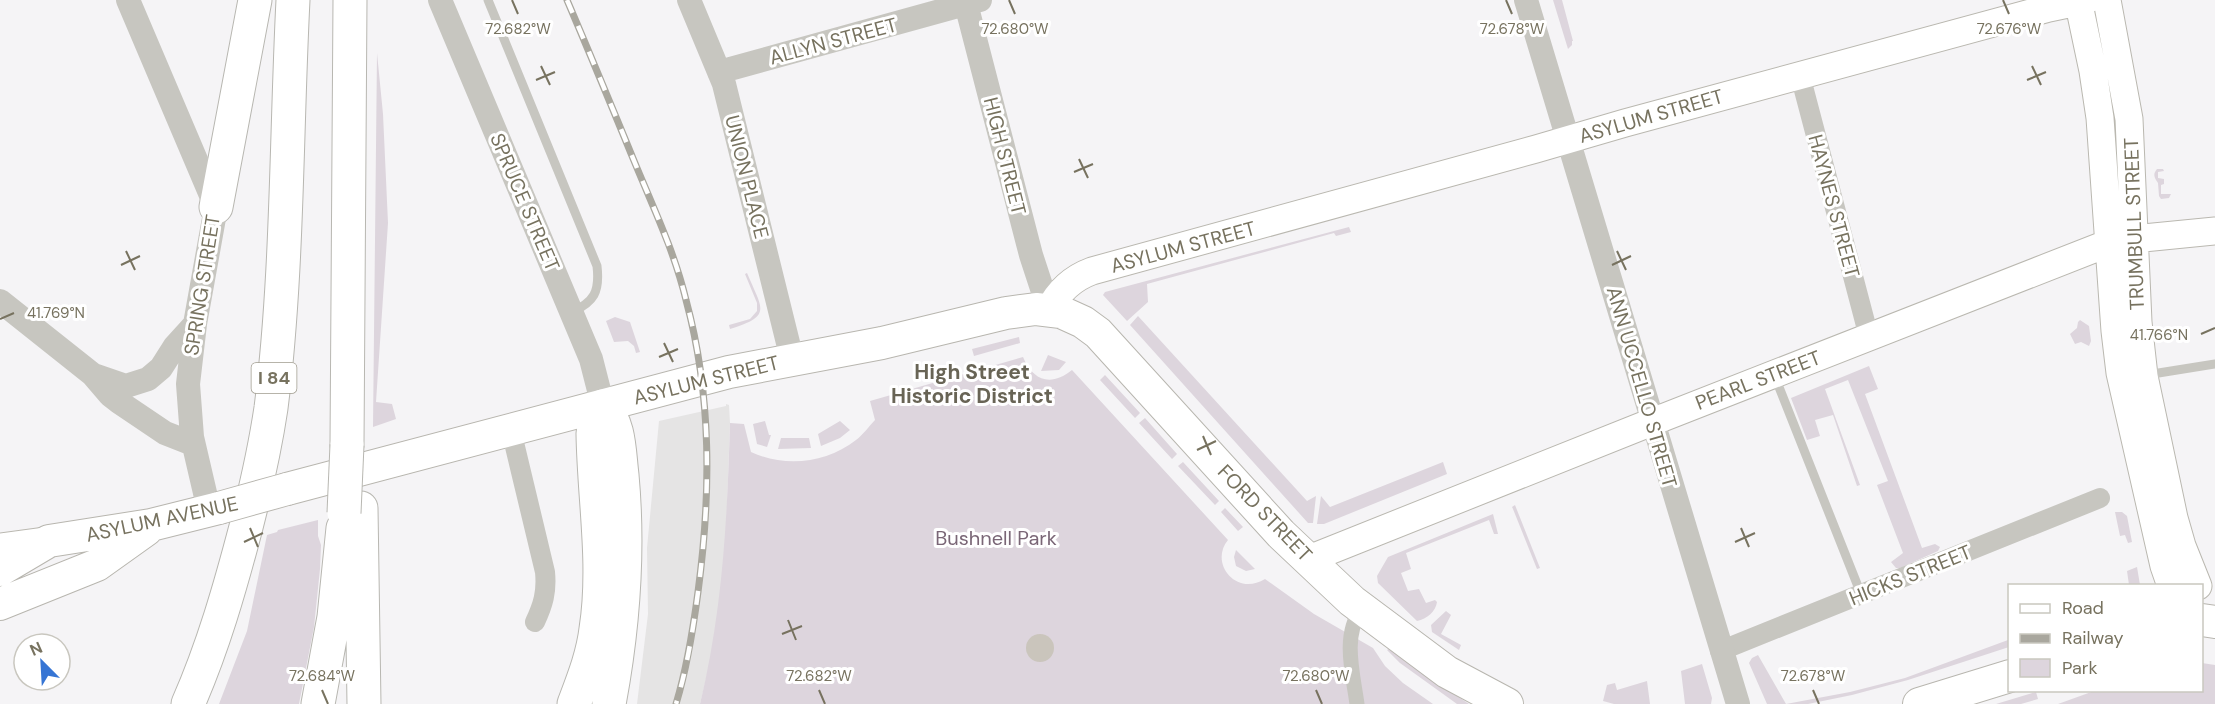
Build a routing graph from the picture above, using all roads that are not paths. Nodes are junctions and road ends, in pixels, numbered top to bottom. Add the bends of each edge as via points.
1 (128, 0) edge
2 (255, 0) edge
3 (292, 0) edge
4 (350, 0) edge
5 (440, 0) edge
6 (488, 0) edge
7 (689, 0) edge
8 (1526, 0) edge
9 (2081, 0) edge
10 (2107, 0) edge
11 (971, 1) edge
12 (719, 72) junction
13 (1800, 75) junction
14 (1569, 139) junction
15 (216, 207) junction
16 (2215, 231) edge
17 (2135, 239) junction
18 (2109, 243) junction
19 (0, 301) edge
20 (1049, 310) junction
21 (572, 312) junction
22 (195, 324) junction
23 (1869, 337) junction
24 (792, 359) junction
25 (2215, 364) edge
26 (92, 374) junction
27 (1774, 374) junction
28 (2137, 383) junction
29 (603, 405) junction
30 (1652, 422) junction
31 (511, 430) junction
32 (193, 444) junction
33 (287, 489) joint
34 (2100, 498) dead end
35 (214, 509) junction
36 (352, 510) junction
37 (151, 525) junction
38 (49, 541) junction
39 (0, 547) edge
40 (1309, 559) junction
41 (0, 570) edge
42 (2171, 584) edge
43 (2198, 584) edge
44 (1861, 594) junction
45 (0, 604) edge
46 (1369, 615) junction
47 (535, 622) dead end
48 (619, 638) junction
49 (1720, 651) junction
50 (625, 676) dead end
51 (2008, 677) edge
52 (591, 698) edge
53 (188, 704) edge
54 (318, 704) edge
55 (364, 704) edge
56 (1357, 704) edge
57 (1508, 704) edge
58 (1738, 704) edge
59 (1920, 704) edge

1 - 15 street, SPRING STREET
2 - 15 highway
3 - 53 highway, I 84 via 281,285 269,417 232,581
4 - 36 highway, bridge via 347,445
5 - 21 street, SPRUCE STREET
6 - 21 lane via 597,266 594,297
7 - 12 street, UNION PLACE
8 - 14 street, ANN UCCELLO STREET
9 - 13 main road, ASYLUM STREET
9 - 18 main road, TRUMBULL STREET via 2100,118
10 - 17 main road, TRUMBULL STREET via 2129,119
11 - 12 street, ALLYN STREET
11 - 20 street, HIGH STREET via 1031,255
12 - 24 street, UNION PLACE
13 - 14 main road, ASYLUM STREET
13 - 23 street, HAYNES STREET
14 - 20 main road, ASYLUM STREET via 1086,274 1062,291
14 - 30 street, ANN UCCELLO STREET
15 - 22 street, SPRING STREET
16 - 17 main road, PEARL STREET
17 - 18 main road, PEARL STREET
17 - 28 main road, TRUMBULL STREET
18 - 23 main road, PEARL STREET
18 - 28 main road, TRUMBULL STREET via 2115,331
19 - 26 street
20 - 24 main road, ASYLUM STREET via 1006,313 882,343
20 - 40 main road, FORD STREET via 1072,316 1098,333 1281,534
21 - 29 street, SPRUCE STREET via 591,359
22 - 26 street via 156,373 142,382 123,386
22 - 32 street, SPRING STREET via 188,384
23 - 27 main road, PEARL STREET
24 - 29 main road, ASYLUM STREET
25 - 28 lane
26 - 32 street via 110,395 147,422
27 - 30 main road, PEARL STREET
27 - 44 lane
28 - 42 main road, TRUMBULL STREET via 2164,566
28 - 43 main road, TRUMBULL STREET via 2182,546
29 - 31 main road, ASYLUM STREET
29 - 48 highway via 615,427 622,480 625,559
29 - 52 highway via 595,418 593,434 599,586 590,655
30 - 40 main road, PEARL STREET
30 - 49 street, ANN UCCELLO STREET
31 - 33 main road, ASYLUM STREET
31 - 47 street via 545,573 543,605
32 - 35 street, SPRING STREET
33 - 35 main road, ASYLUM AVENUE, bridge
34 - 44 street, HICKS STREET
35 - 37 main road, ASYLUM AVENUE
36 - 54 highway
36 - 55 highway
37 - 38 main road, ASYLUM AVENUE
37 - 45 main road via 97,565
38 - 39 main road, ASYLUM AVENUE
38 - 41 main road
40 - 46 main road, FORD STREET
44 - 49 street, HICKS STREET
46 - 56 street via 1354,622 1351,644
46 - 57 main road, FORD STREET via 1447,672
48 - 50 lane
48 - 52 highway
49 - 58 street, ANN UCCELLO STREET
51 - 59 main road

